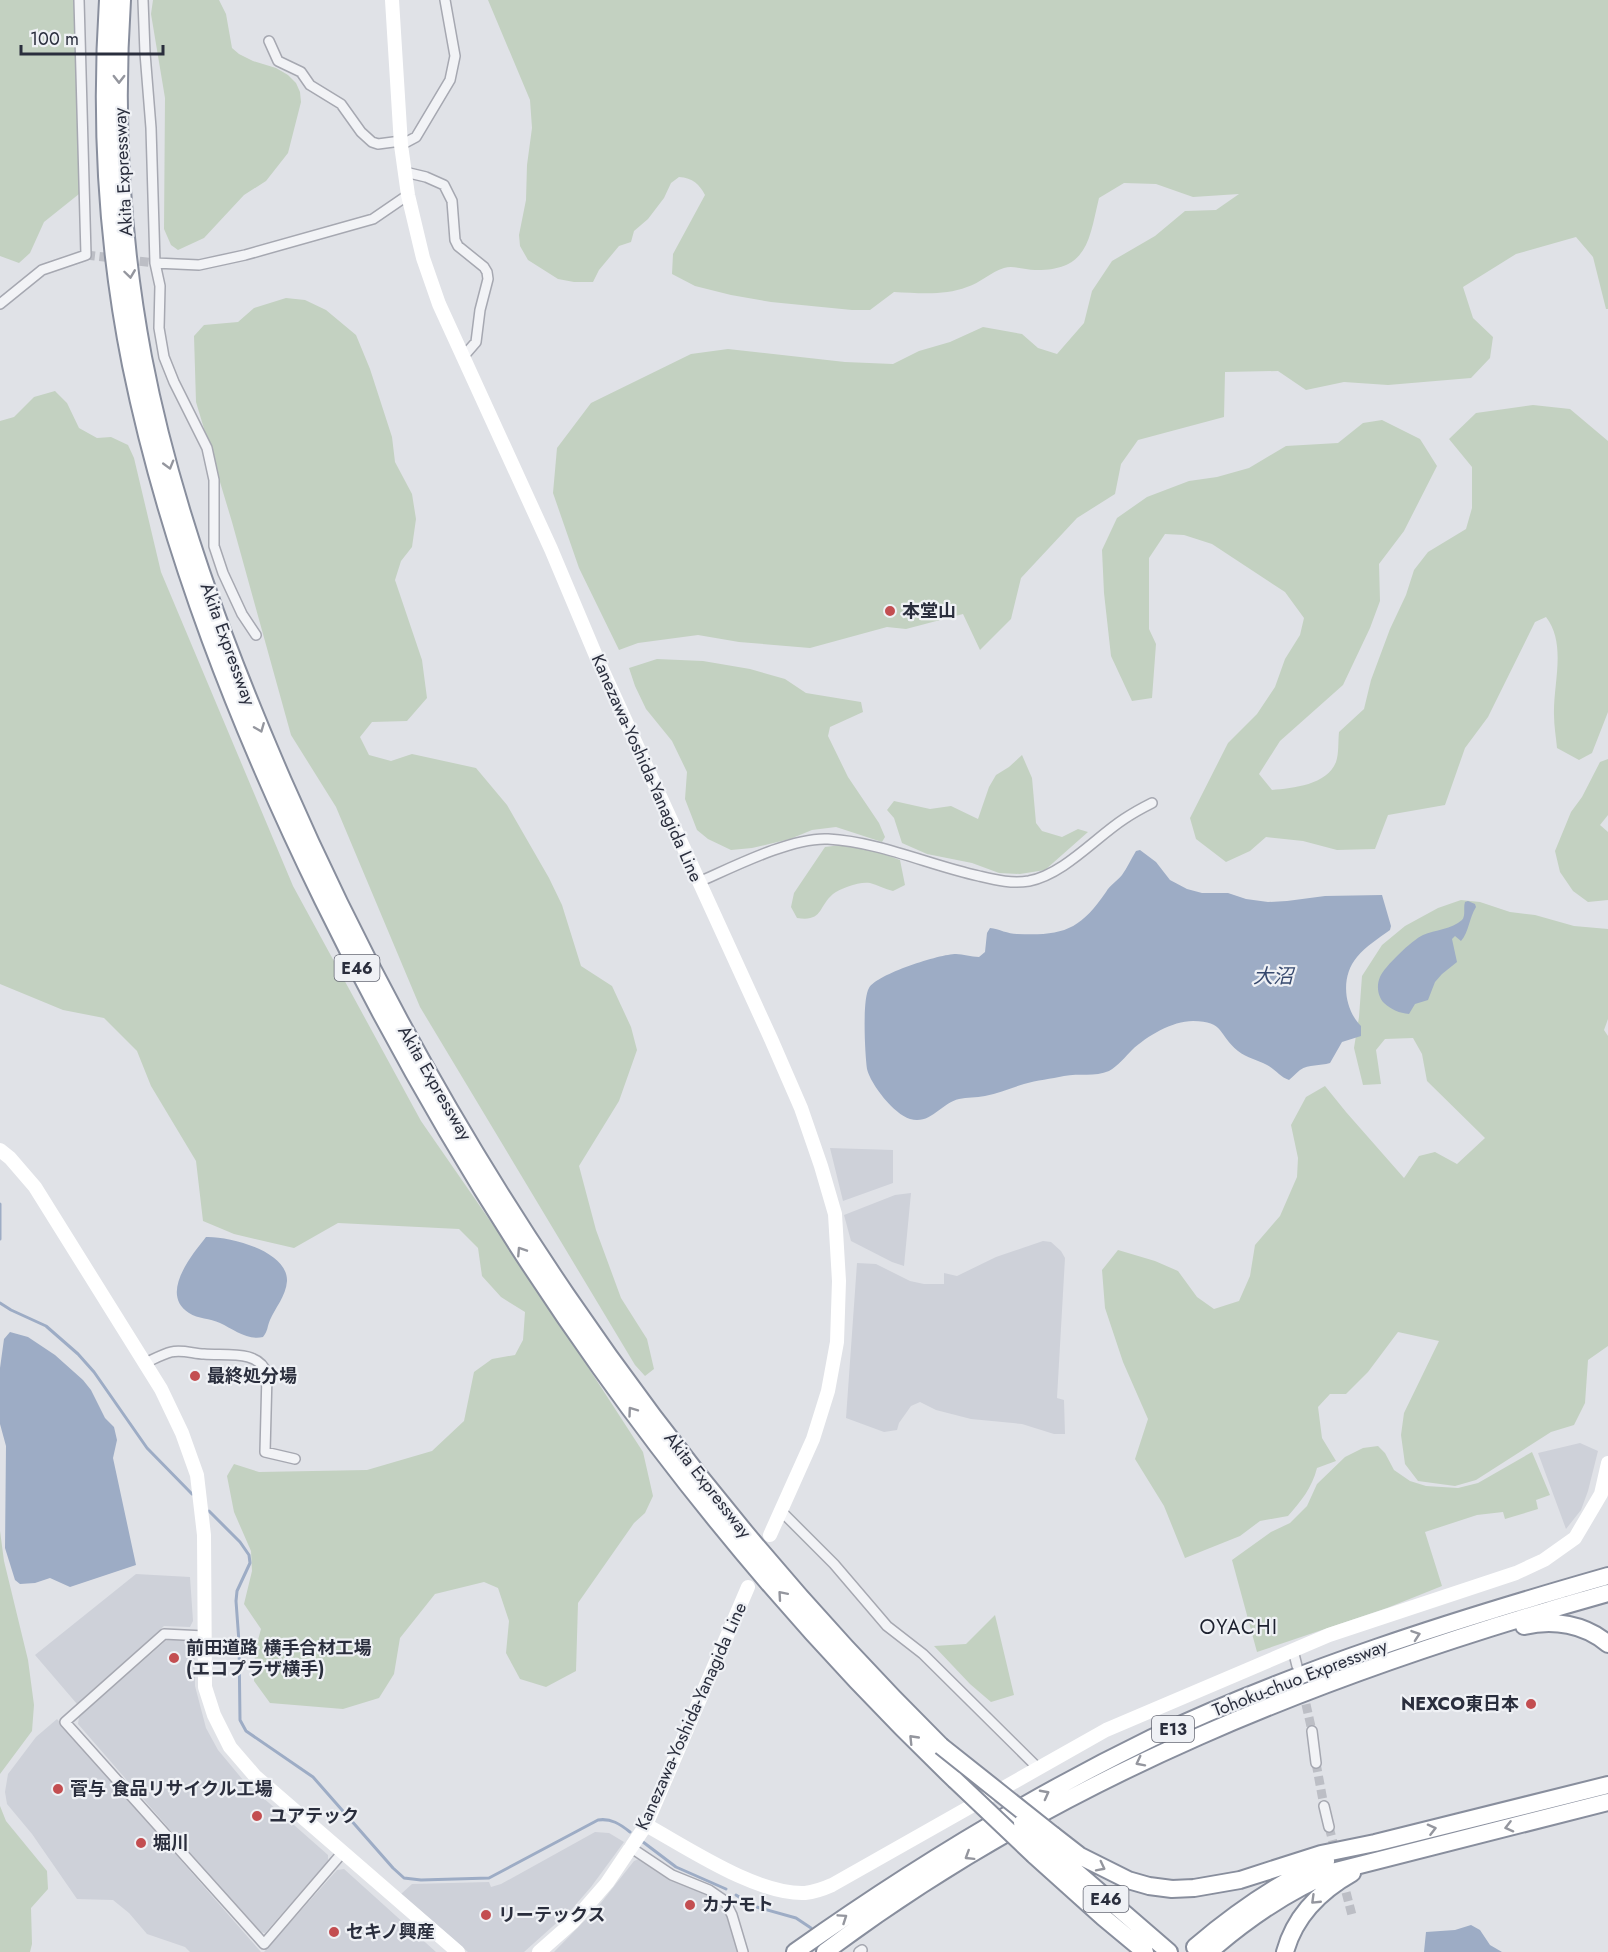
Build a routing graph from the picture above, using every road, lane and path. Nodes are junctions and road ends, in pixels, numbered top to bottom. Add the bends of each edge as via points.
1 (79, 0) edge
2 (108, 0) edge
3 (122, 0) edge
4 (143, 0) edge
5 (392, 0) edge
6 (445, 0) edge
7 (270, 41) dead end
8 (401, 143) junction
9 (405, 172) junction
10 (408, 195) junction
11 (155, 263) junction
12 (0, 304) edge
13 (463, 357) junction
14 (256, 635) dead end
15 (1152, 803) dead end
16 (699, 882) junction
17 (0, 1150) edge
18 (145, 1363) junction
19 (295, 1459) dead end
20 (1608, 1463) edge
21 (781, 1511) junction
22 (770, 1535) dead end
23 (1608, 1575) edge
24 (748, 1587) dead end
25 (1608, 1593) edge
26 (204, 1636) junction
27 (1608, 1644) edge
28 (1293, 1650) junction
29 (1297, 1666) dead end
30 (1290, 1698) junction
31 (1312, 1731) tunnel mouth
32 (1316, 1763) tunnel mouth
33 (1038, 1768) junction
34 (1608, 1772) edge
35 (1608, 1785) edge
36 (1608, 1800) edge
37 (1563, 1805) junction
38 (1324, 1806) tunnel mouth
39 (646, 1825) junction
40 (1329, 1827) tunnel mouth
41 (1375, 1843) junction
42 (1044, 1845) junction
43 (630, 1847) junction
44 (343, 1852) junction
45 (1383, 1859) junction
46 (1202, 1950) edge
47 (458, 1952) edge
48 (539, 1952) edge
49 (743, 1952) edge
50 (795, 1952) edge
51 (825, 1952) edge
52 (1138, 1952) edge
53 (1145, 1952) edge
54 (1169, 1952) edge
55 (1285, 1952) edge

1 - 12 street via 87,255 42,270
42 -> 2 highway, Akita Expressway / E46, bridge via 955,1780 860,1684 744,1552 583,1343 484,1193 380,1014 287,825 213,644 151,452 130,362 115,269 106,167 104,54
3 -> 42 highway, Akita Expressway / E46, bridge via 118,54 119,167 143,358 164,449 225,639 300,820 345,915 393,1008 490,1177 595,1336 699,1476 861,1664
4 - 11 street
5 - 8 street, Kanezawa-Yoshida-Yanagida Line
6 - 8 street via 455,56 450,80 416,137
7 - 8 street via 278,61 301,72 310,85 341,104 372,142
8 - 9 street, Kanezawa-Yoshida-Yanagida Line
9 - 10 street, Kanezawa-Yoshida-Yanagida Line
9 - 13 street via 444,186 452,201 455,240 487,272 476,342
10 - 11 street via 373,219 246,255 199,265
10 - 13 street, Kanezawa-Yoshida-Yanagida Line via 423,258
11 - 14 street via 165,357 207,448 214,480 214,546 242,614
13 - 16 street, Kanezawa-Yoshida-Yanagida Line
15 - 16 street via 1123,819 1046,876 1028,881 1007,882 826,838 757,857
16 - 21 street, Kanezawa-Yoshida-Yanagida Line via 801,1108 835,1214 837,1342 813,1439
17 - 18 street via 35,1187
18 - 19 street via 179,1351 239,1355 260,1362 267,1374 266,1452
18 - 26 street via 174,1415 197,1475 204,1534
20 - 28 street via 1601,1494 1575,1538 1544,1560
21 - 22 street, Kanezawa-Yoshida-Yanagida Line
21 - 33 street via 834,1564 887,1626 923,1654
50 -> 23 highway, Tohoku-chuo Expressway / E13 via 960,1842 1154,1738 1362,1653
24 - 39 street, Kanezawa-Yoshida-Yanagida Line
25 - 30 highway, Tohoku-chuo Expressway / E13 via 1462,1636
26 - 44 street via 205,1687 230,1747 255,1776
26 - 44 street via 164,1634 65,1722 264,1944
27 - 30 highway via 1590,1631 1573,1626 1534,1623 1477,1637
28 - 29 street
28 - 33 street via 1106,1730
30 -> 51 highway, Tohoku-chuo Expressway / E13 via 1160,1752 1040,1814 914,1890
31 - 32 street
33 - 39 street via 832,1885 808,1893 780,1891 762,1884
34 - 37 highway
35 - 37 highway
36 - 37 highway
41 -> 37 highway
37 -> 45 highway
38 - 40 street
39 - 43 street, Kanezawa-Yoshida-Yanagida Line
42 -> 41 highway via 1149,1886 1172,1889 1216,1886 1321,1854
41 - 46 highway via 1287,1881 1241,1910
42 - 52 highway via 1080,1902
42 - 53 highway, Akita Expressway / E46 via 1102,1917
42 - 54 highway, Akita Expressway / E46
43 - 48 street, Kanezawa-Yoshida-Yanagida Line via 607,1883 573,1922
43 - 49 street via 678,1878 725,1901
44 - 47 street
45 - 46 highway via 1313,1880
45 -> 55 highway via 1355,1870 1321,1894 1297,1921

